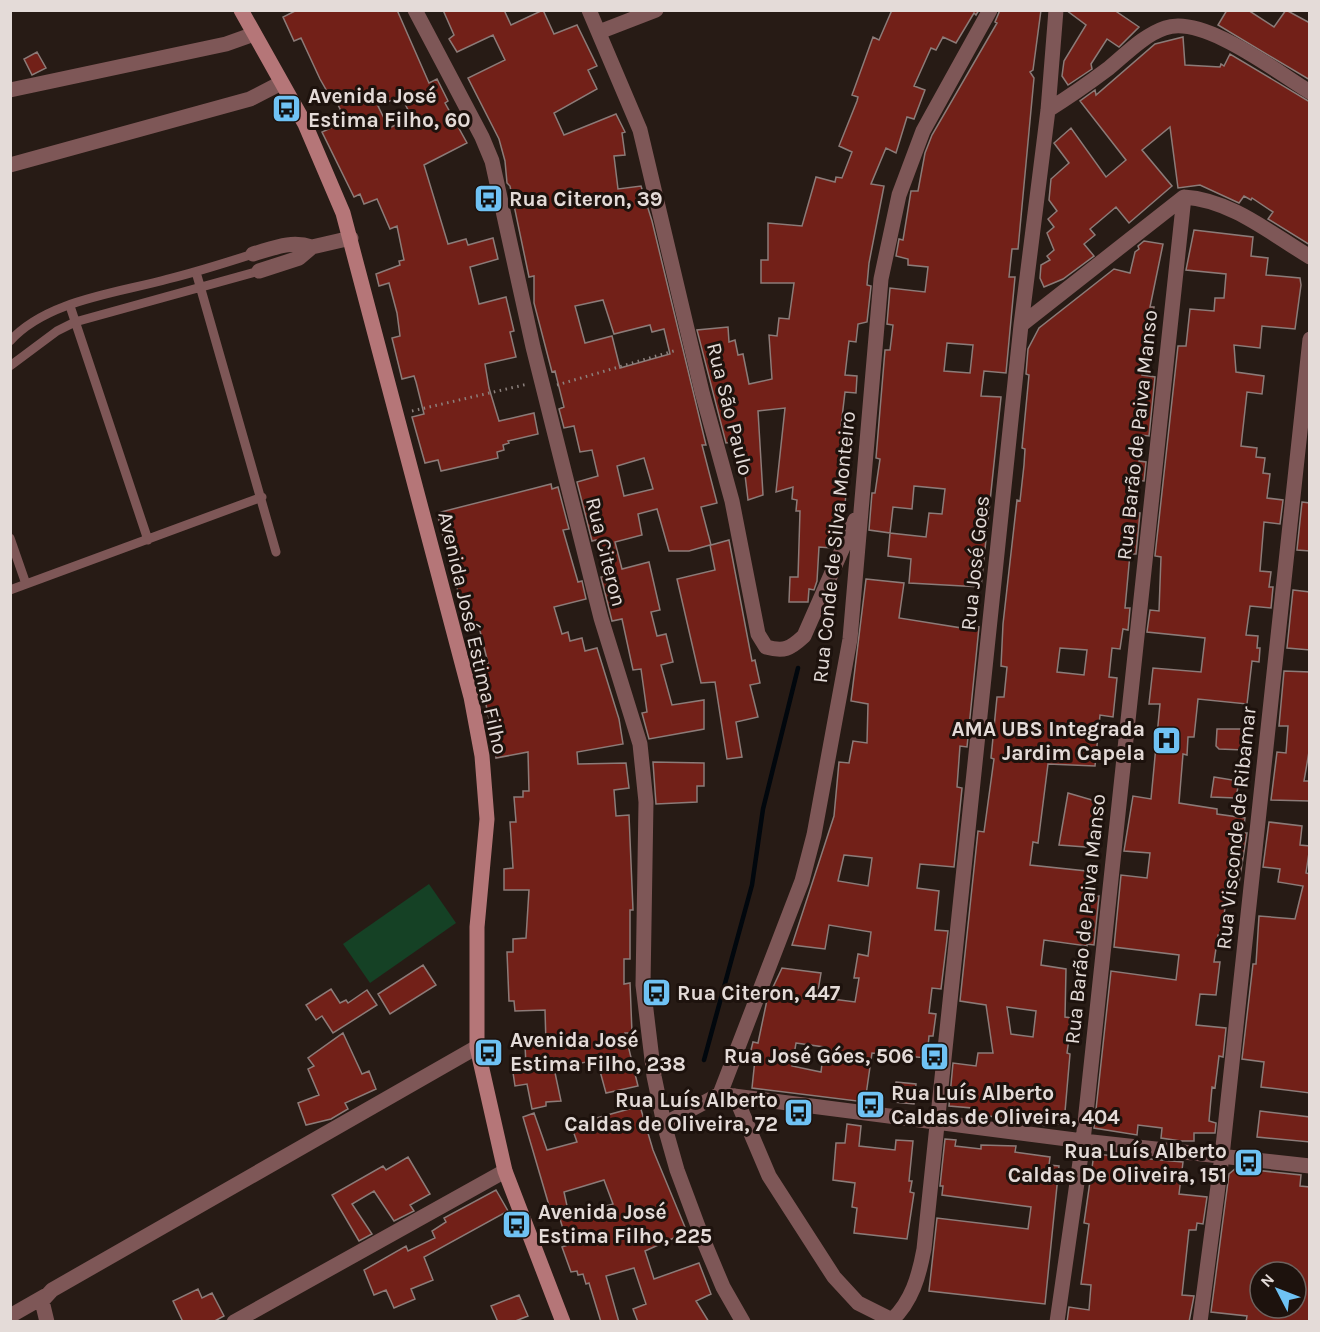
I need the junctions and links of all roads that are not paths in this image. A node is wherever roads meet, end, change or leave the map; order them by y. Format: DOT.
graph roads {
  1 [pos="241,10"];
  2 [pos="415,10"];
  3 [pos="589,10"];
  4 [pos="656,10"];
  5 [pos="990,10"];
  6 [pos="1056,10"];
  7 [pos="599,32"];
  8 [pos="254,34"];
  9 [pos="280,84"];
  10 [pos="10,90"];
  11 [pos="1310,92"];
  12 [pos="1048,110"];
  13 [pos="10,165"];
  14 [pos="1184,197"];
  15 [pos="351,238"];
  16 [pos="312,248"];
  17 [pos="253,254"];
  18 [pos="1310,257"];
  19 [pos="196,272"];
  20 [pos="259,272"];
  21 [pos="201,288"];
  22 [pos="70,306"];
  23 [pos="75,322"];
  24 [pos="1021,325"];
  25 [pos="1310,339"];
  26 [pos="10,342"];
  27 [pos="10,366"];
  28 [pos="262,497"];
  29 [pos="860,509"];
  30 [pos="10,538"];
  31 [pos="148,540"];
  32 [pos="276,552"];
  33 [pos="26,584"];
  34 [pos="10,590"];
  35 [pos="477,1047"];
  36 [pos="727,1095"];
  37 [pos="938,1121"];
  38 [pos="664,1124"];
  39 [pos="1083,1141"];
  40 [pos="1222,1156"];
  41 [pos="1310,1166"];
  42 [pos="505,1171"];
  43 [pos="45,1296"];
  44 [pos="10,1316"];
  45 [pos="892,1321"];
  46 [pos="47,1322"];
  47 [pos="234,1322"];
  48 [pos="563,1322"];
  49 [pos="743,1322"];
  50 [pos="1057,1322"];
  51 [pos="1200,1322"];
  1 -- 8 [label="street, Avenida José Estima Filho"];
  2 -- 38 [label="street, Rua Citeron"];
  3 -- 7 [label="street, Rua São Paulo"];
  4 -- 7 [label="street"];
  5 -- 29 [label="street, Rua Conde de Silva Monteiro"];
  6 -- 12 [label="street, Rua José Goes"];
  7 -- 29 [label="street, Rua São Paulo"];
  8 -- 9 [label="street, Avenida José Estima Filho"];
  8 -- 10 [label="street"];
  9 -- 13 [label="street"];
  9 -- 15 [label="street, Avenida José Estima Filho"];
  11 -- 12 [label="street"];
  12 -- 24 [label="street, Rua José Goes"];
  14 -- 18 [label="street"];
  14 -- 24 [label="street"];
  14 -- 39 [label="street, Rua Barão de Paiva Manso"];
  15 -- 16 [label="street"];
  15 -- 35 [label="street, Avenida José Estima Filho"];
  16 -- 17 [label="street"];
  16 -- 20 [label="street"];
  17 -- 19 [label="lane"];
  19 -- 21 [label="lane"];
  19 -- 22 [label="lane"];
  20 -- 21 [label="lane"];
  21 -- 23 [label="lane"];
  21 -- 28 [label="lane"];
  22 -- 23 [label="lane"];
  22 -- 26 [label="lane"];
  23 -- 27 [label="lane"];
  23 -- 31 [label="lane"];
  24 -- 37 [label="street, Rua José Goes"];
  25 -- 40 [label="street, Rua Visconde de Ribamar"];
  28 -- 31 [label="lane"];
  28 -- 32 [label="lane"];
  29 -- 36 [label="street, Rua Conde de Silva Monteiro"];
  30 -- 33 [label="lane"];
  31 -- 33 [label="lane"];
  33 -- 34 [label="lane"];
  35 -- 42 [label="street, Avenida José Estima Filho"];
  35 -- 43 [label="street"];
  36 -- 37 [label="street"];
  36 -- 38 [label="street"];
  36 -- 45 [label="street"];
  37 -- 39 [label="street"];
  37 -- 45 [label="street, Rua José Goes"];
  38 -- 49 [label="street, Rua Citeron"];
  39 -- 40 [label="street"];
  39 -- 50 [label="street, Rua Barão de Paiva Manso"];
  40 -- 41 [label="street"];
  40 -- 51 [label="street, Rua Visconde de Ribamar"];
  42 -- 47 [label="street"];
  42 -- 48 [label="street, Avenida José Estima Filho"];
  43 -- 44 [label="street"];
  43 -- 46 [label="street"];
}
